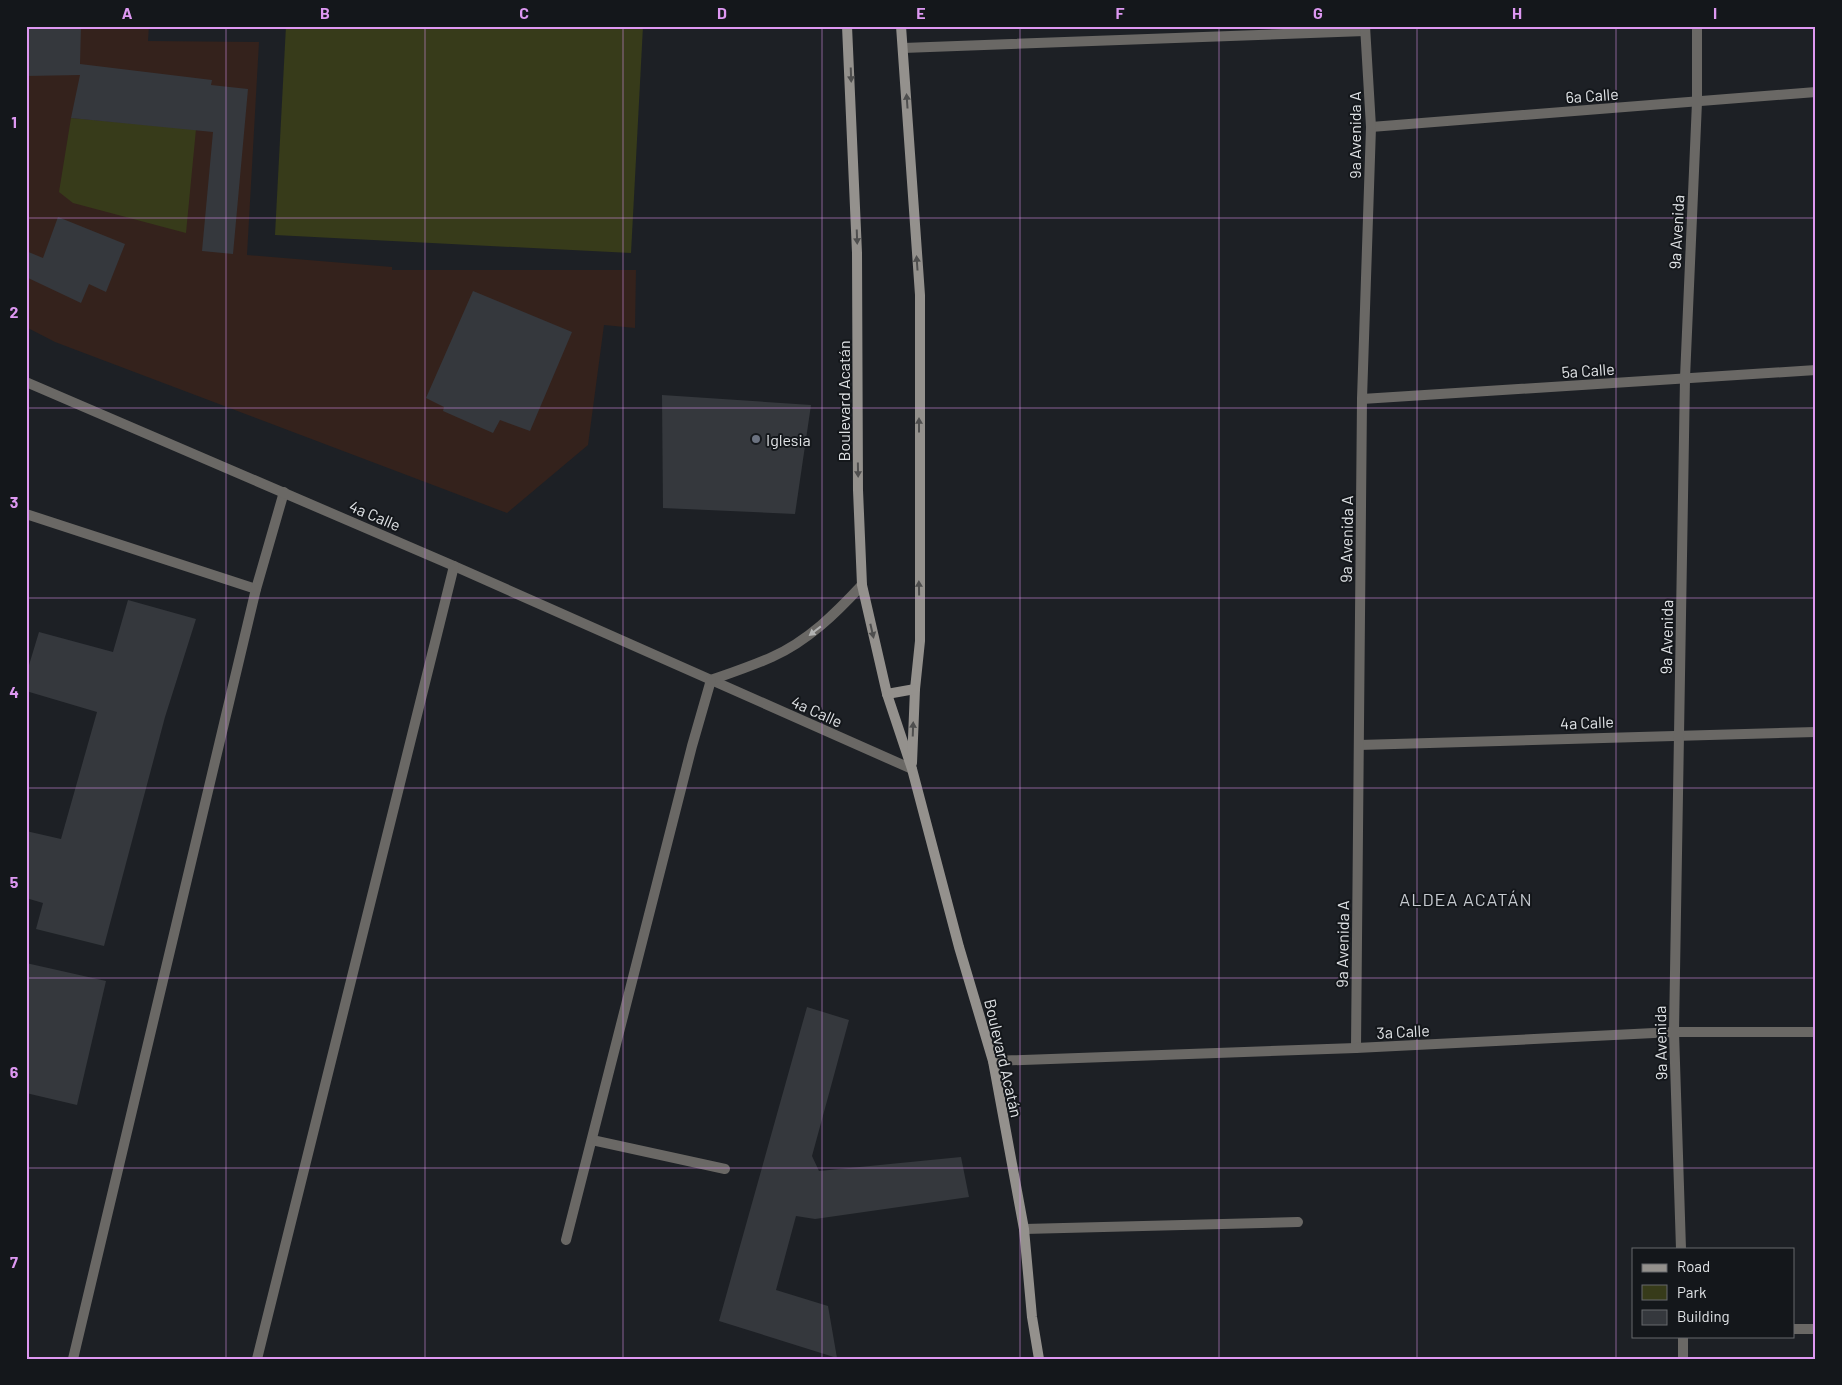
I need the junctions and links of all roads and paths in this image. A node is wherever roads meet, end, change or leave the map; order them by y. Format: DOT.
graph roads {
  1 [pos="847,26"];
  2 [pos="902,26"];
  3 [pos="1697,26"];
  4 [pos="1365,28"];
  5 [pos="903,48"];
  6 [pos="1816,92"];
  7 [pos="1697,102"];
  8 [pos="1371,127"];
  9 [pos="1816,370"];
  10 [pos="1685,378"];
  11 [pos="26,382"];
  12 [pos="1362,399"];
  13 [pos="284,492"];
  14 [pos="26,514"];
  15 [pos="454,566"];
  16 [pos="862,584"];
  17 [pos="256,589"];
  18 [pos="711,680"];
  19 [pos="915,689"];
  20 [pos="887,694"];
  21 [pos="1816,732"];
  22 [pos="1679,734"];
  23 [pos="1359,745"];
  24 [pos="912,769"];
  25 [pos="1674,1032"];
  26 [pos="1816,1032"];
  27 [pos="1356,1048"];
  28 [pos="992,1062"];
  29 [pos="592,1140"];
  30 [pos="725,1169"];
  31 [pos="1298,1222"];
  32 [pos="1024,1229"];
  33 [pos="566,1240"];
  34 [pos="1681,1248"];
  35 [pos="1794,1329"];
  36 [pos="1816,1329"];
  37 [pos="1683,1338"];
  38 [pos="73,1359"];
  39 [pos="257,1359"];
  40 [pos="1039,1359"];
  41 [pos="1683,1359"];
  1 -- 16 [label="main road, Boulevard Acatán, one-way"];
  2 -- 5 [label="main road, Boulevard Acatán"];
  3 -- 7 [label="street, 9a Avenida"];
  4 -- 5 [label="street"];
  4 -- 8 [label="street, 9a Avenida A"];
  19 -- 5 [label="main road, Boulevard Acatán, one-way"];
  6 -- 7 [label="street, 6a Calle"];
  7 -- 8 [label="street, 6a Calle"];
  7 -- 10 [label="street, 9a Avenida"];
  8 -- 12 [label="street, 9a Avenida A"];
  9 -- 10 [label="street, 5a Calle"];
  10 -- 12 [label="street, 5a Calle"];
  10 -- 22 [label="street, 9a Avenida"];
  11 -- 13 [label="street, 4a Calle"];
  12 -- 23 [label="street, 9a Avenida A"];
  13 -- 15 [label="street, 4a Calle"];
  13 -- 17 [label="street"];
  14 -- 17 [label="street"];
  15 -- 18 [label="street, 4a Calle"];
  15 -- 39 [label="street"];
  16 -- 18 [label="street, one-way"];
  16 -- 20 [label="main road, Boulevard Acatán, one-way"];
  17 -- 38 [label="street"];
  18 -- 24 [label="street, 4a Calle"];
  18 -- 29 [label="street"];
  19 -- 20 [label="main road"];
  24 -- 19 [label="main road, Boulevard Acatán, one-way"];
  20 -- 24 [label="main road, Boulevard Acatán"];
  21 -- 22 [label="street, 4a Calle"];
  22 -- 23 [label="street, 4a Calle"];
  22 -- 25 [label="street, 9a Avenida"];
  23 -- 27 [label="street, 9a Avenida A"];
  24 -- 28 [label="main road, Boulevard Acatán"];
  25 -- 26 [label="street, 3a Calle"];
  25 -- 27 [label="street, 3a Calle"];
  25 -- 34 [label="street, 9a Avenida"];
  27 -- 28 [label="street, 3a Calle"];
  28 -- 32 [label="main road, Boulevard Acatán"];
  29 -- 30 [label="street"];
  29 -- 33 [label="street"];
  31 -- 32 [label="street"];
  32 -- 40 [label="main road, Boulevard Acatán"];
  35 -- 36 [label="street"];
  37 -- 41 [label="street"];
}
